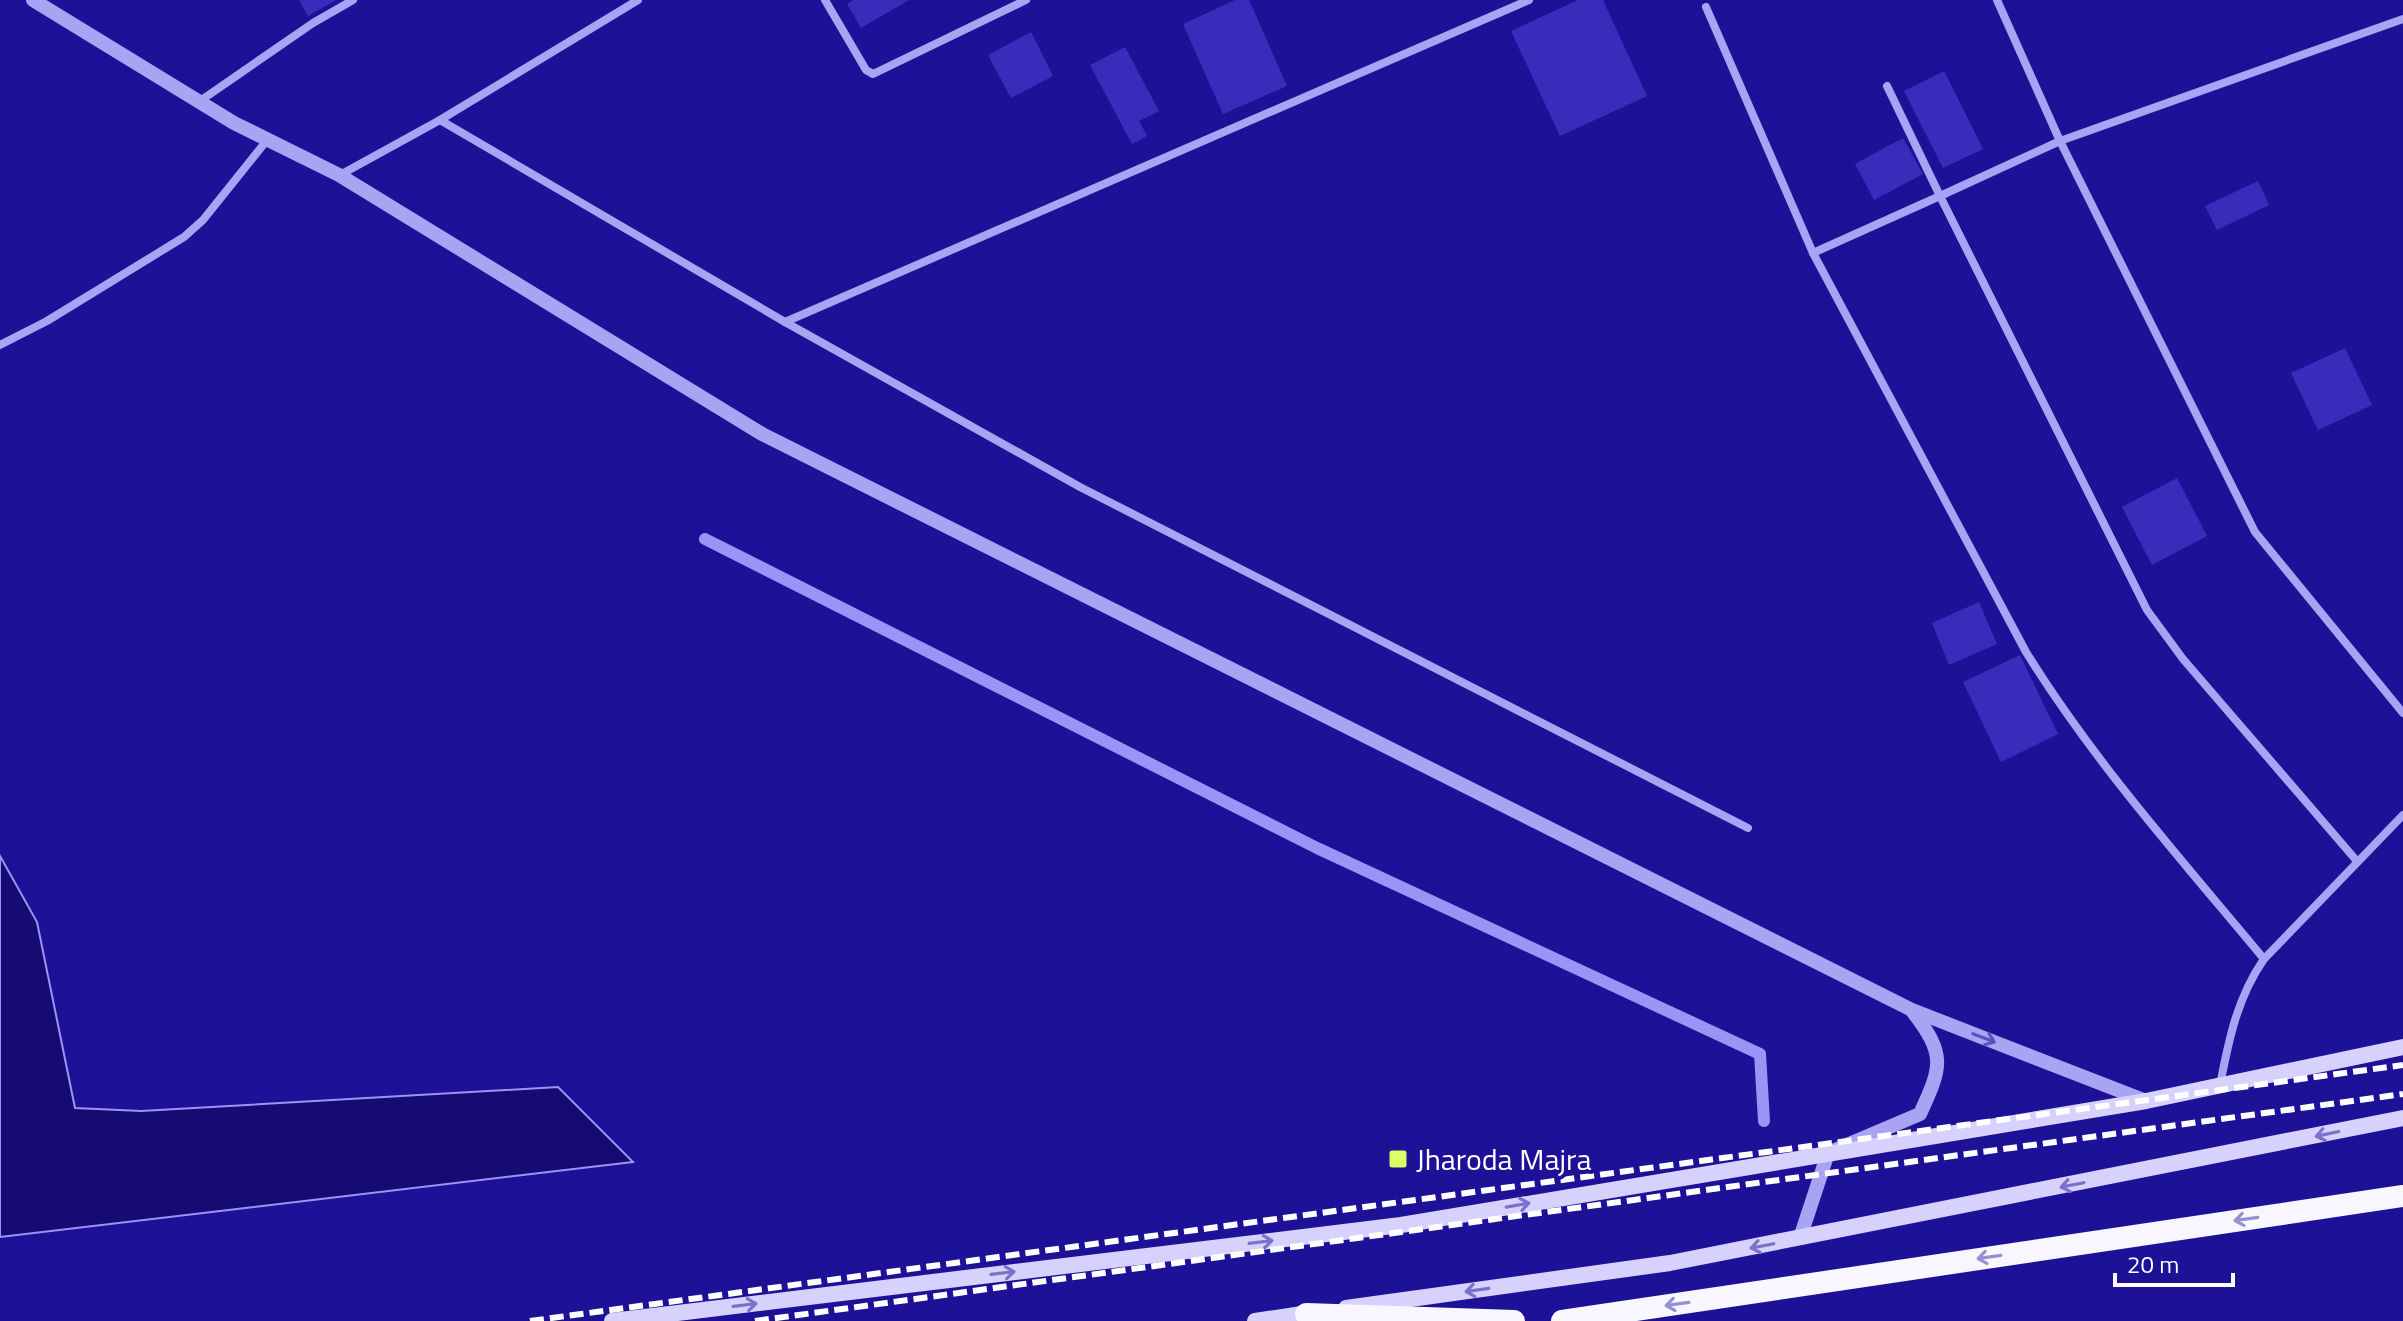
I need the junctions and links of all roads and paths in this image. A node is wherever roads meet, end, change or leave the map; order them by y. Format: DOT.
graph roads {
  1 [pos="33,0"];
  2 [pos="353,0"];
  3 [pos="638,0"];
  4 [pos="825,0"];
  5 [pos="1026,0"];
  6 [pos="1529,0"];
  7 [pos="1997,0"];
  8 [pos="1706,7"];
  9 [pos="2403,19"];
  10 [pos="1887,86"];
  11 [pos="200,101"];
  12 [pos="440,120"];
  13 [pos="268,139"];
  14 [pos="2060,141"];
  15 [pos="339,175"];
  16 [pos="1940,196"];
  17 [pos="1813,253"];
  18 [pos="785,322"];
  19 [pos="0,345"];
  20 [pos="2403,713"];
  21 [pos="2403,815"];
  22 [pos="1748,828"];
  23 [pos="2356,860"];
  24 [pos="2264,959"];
  25 [pos="1912,1010"];
  26 [pos="2403,1047"];
  27 [pos="2219,1086"];
  28 [pos="2146,1101"];
  29 [pos="2403,1118"];
  30 [pos="1828,1153"];
  31 [pos="2403,1196"];
  32 [pos="1800,1238"];
  33 [pos="1306,1314"];
  34 [pos="612,1321"];
  35 [pos="1255,1321"];
  36 [pos="1514,1321"];
  37 [pos="1562,1321"];
  1 -- 11 [label="street"];
  2 -- 11 [label="street"];
  3 -- 12 [label="street"];
  4 -- 5 [label="street"];
  6 -- 18 [label="street"];
  7 -- 14 [label="street"];
  8 -- 17 [label="street"];
  9 -- 14 [label="street"];
  10 -- 16 [label="street"];
  11 -- 13 [label="street"];
  12 -- 15 [label="street"];
  12 -- 18 [label="street"];
  13 -- 15 [label="street"];
  13 -- 19 [label="street"];
  14 -- 16 [label="street"];
  14 -- 20 [label="street"];
  15 -- 25 [label="street"];
  16 -- 17 [label="street"];
  16 -- 23 [label="street"];
  17 -- 24 [label="street"];
  18 -- 22 [label="street"];
  21 -- 23 [label="street"];
  23 -- 24 [label="street"];
  24 -- 27 [label="street"];
  25 -- 28 [label="street, one-way"];
  25 -- 30 [label="street"];
  26 -- 27 [label="main road"];
  27 -- 28 [label="main road"];
  28 -- 30 [label="main road"];
  29 -- 32 [label="main road, one-way"];
  30 -- 32 [label="street"];
  34 -- 30 [label="main road, one-way"];
  31 -- 37 [label="highway, one-way"];
  32 -- 33 [label="main road, one-way"];
  33 -- 35 [label="main road"];
  33 -- 36 [label="highway"];
}
